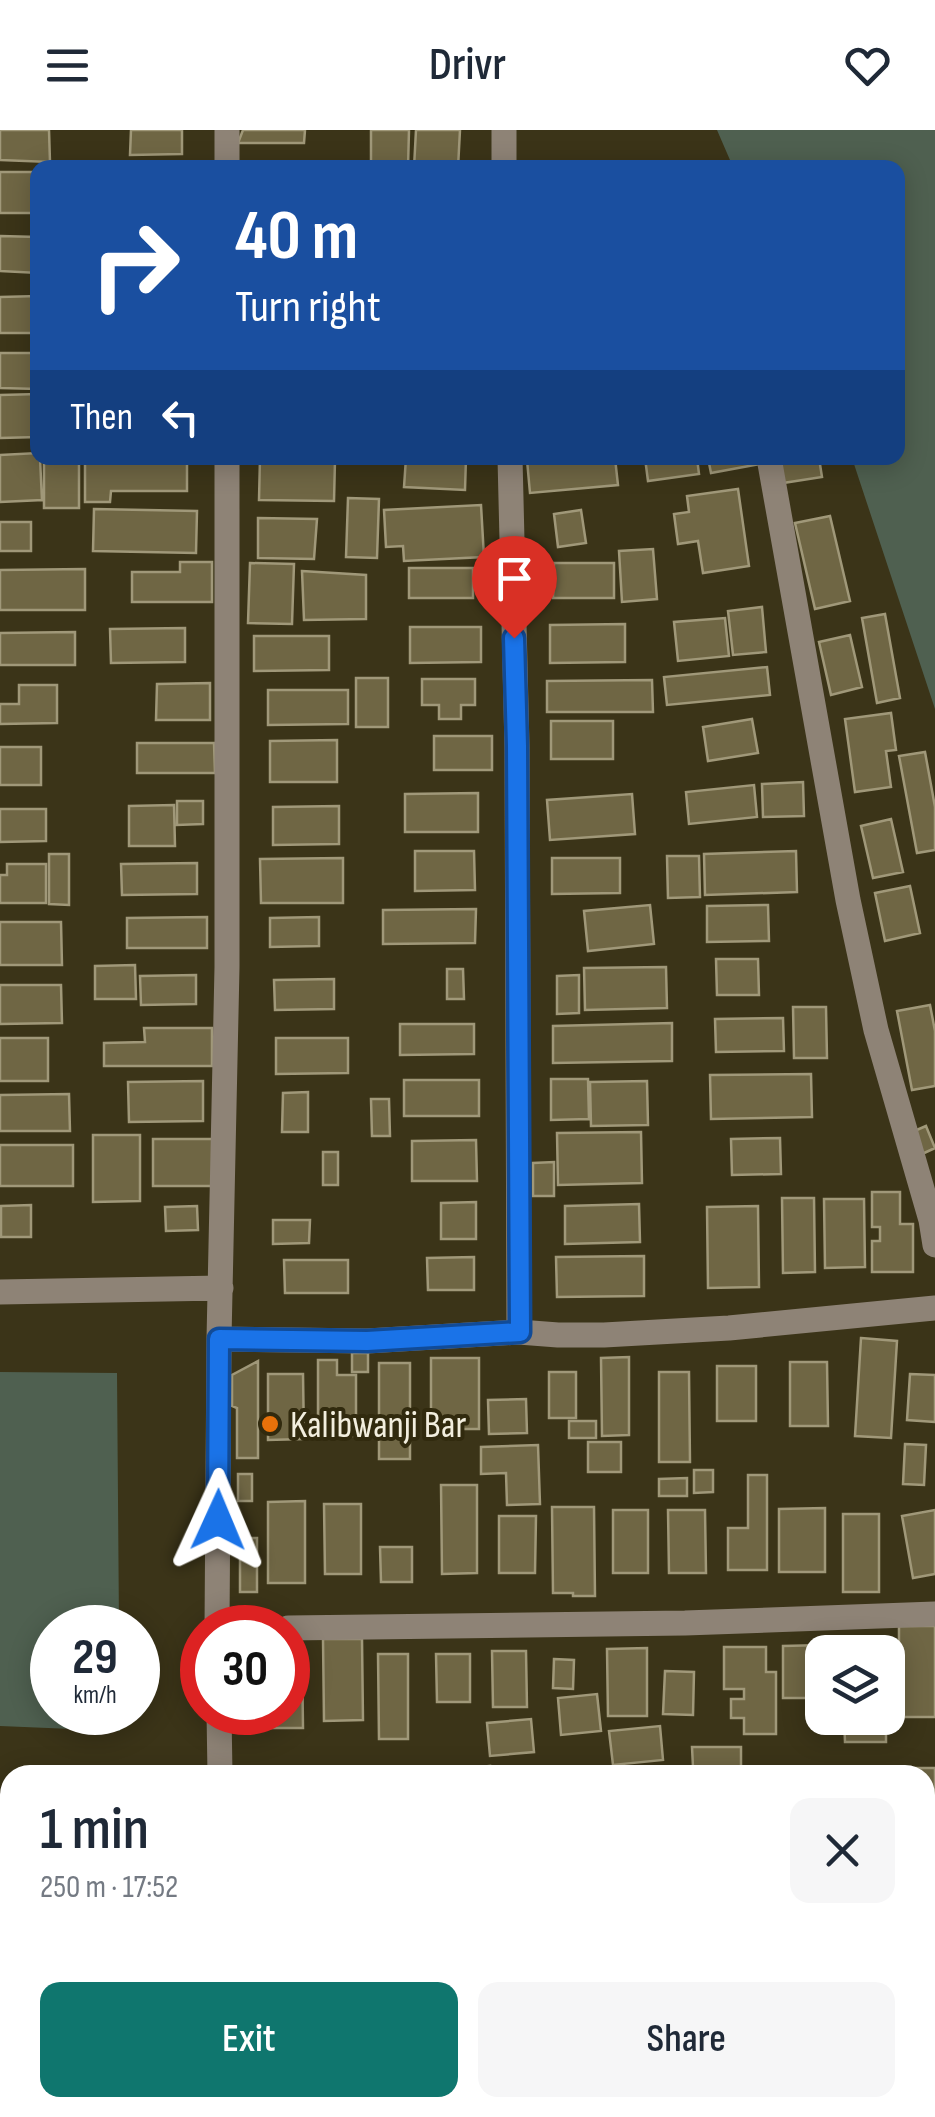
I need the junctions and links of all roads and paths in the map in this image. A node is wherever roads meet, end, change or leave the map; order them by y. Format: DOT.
graph roads {
  1 [pos="227,130"];
  2 [pos="504,130"];
  3 [pos="227,160"];
  4 [pos="504,160"];
  5 [pos="227,465"];
  6 [pos="510,465"];
  7 [pos="771,465"];
  8 [pos="935,1244"];
  9 [pos="221,1288"];
  10 [pos="0,1292"];
  11 [pos="935,1308"];
  12 [pos="520,1332"];
  13 [pos="219,1339"];
  14 [pos="217,1605"];
  15 [pos="935,1614"];
  16 [pos="310,1628"];
  17 [pos="219,1735"];
  18 [pos="220,1765"];
  1 -- 3 [label="street"];
  2 -- 4 [label="street"];
  5 -- 9 [label="street"];
  6 -- 12 [label="street"];
  7 -- 8 [label="street"];
  9 -- 10 [label="street"];
  9 -- 13 [label="street"];
  11 -- 12 [label="street"];
  12 -- 13 [label="street"];
  13 -- 14 [label="street"];
  15 -- 16 [label="street"];
  17 -- 18 [label="street"];
}
